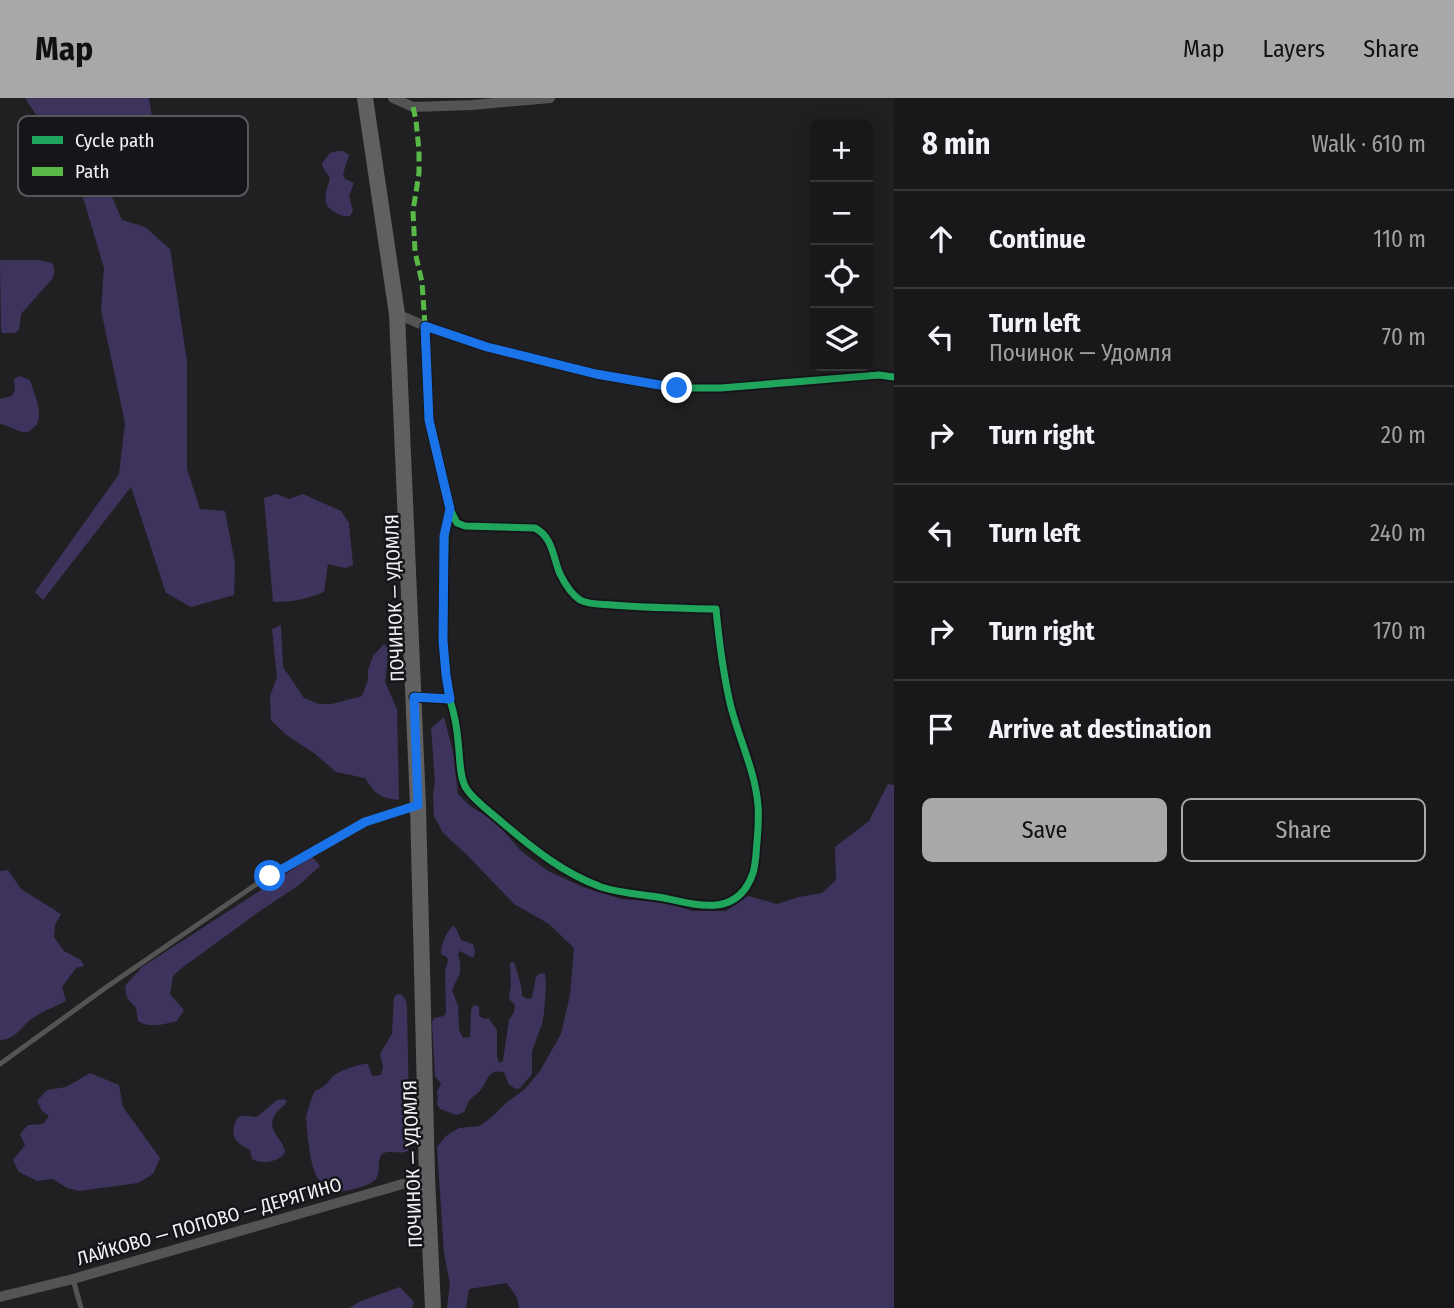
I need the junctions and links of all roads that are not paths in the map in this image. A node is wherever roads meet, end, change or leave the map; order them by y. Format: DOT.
graph roads {
  1 [pos="393,98"];
  2 [pos="550,98"];
  3 [pos="369,99"];
  4 [pos="397,314"];
  5 [pos="425,326"];
  6 [pos="894,377"];
  7 [pos="450,509"];
  8 [pos="414,697"];
  9 [pos="450,699"];
  10 [pos="418,805"];
  11 [pos="0,1064"];
  12 [pos="427,1177"];
  13 [pos="73,1279"];
  14 [pos="0,1297"];
  15 [pos="80,1308"];
  16 [pos="433,1308"];
  1 -- 2 [label="street"];
  3 -- 4 [label="main road, ПОЧИНОК — УДОМЛЯ"];
  4 -- 5 [label="street"];
  4 -- 8 [label="main road, ПОЧИНОК — УДОМЛЯ"];
  5 -- 6 [label="street"];
  5 -- 7 [label="street"];
  7 -- 9 [label="street"];
  7 -- 9 [label="street"];
  8 -- 9 [label="street"];
  8 -- 10 [label="main road, ПОЧИНОК — УДОМЛЯ"];
  10 -- 11 [label="lane"];
  10 -- 12 [label="main road, ПОЧИНОК — УДОМЛЯ"];
  12 -- 13 [label="street, ЛАЙКОВО — ПОПОВО — ДЕРЯГИНО"];
  12 -- 16 [label="main road, ПОЧИНОК — УДОМЛЯ"];
  13 -- 14 [label="street, ЛАЙКОВО — ПОПОВО — ДЕРЯГИНО"];
  13 -- 15 [label="lane"];
}
